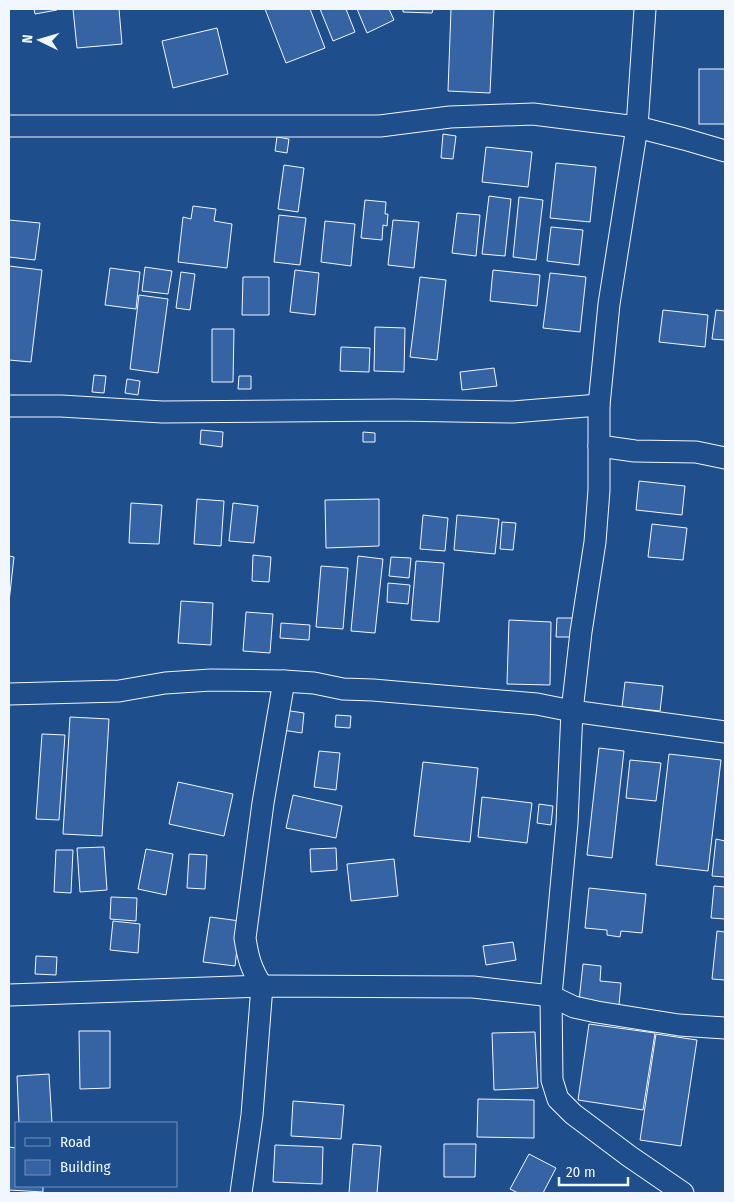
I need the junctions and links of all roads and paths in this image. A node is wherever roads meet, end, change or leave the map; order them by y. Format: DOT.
graph roads {
  1 [pos="645,9"];
  2 [pos="9,126"];
  3 [pos="637,128"];
  4 [pos="725,151"];
  5 [pos="599,405"];
  6 [pos="9,406"];
  7 [pos="599,446"];
  8 [pos="725,458"];
  9 [pos="284,681"];
  10 [pos="9,694"];
  11 [pos="572,711"];
  12 [pos="725,732"];
  13 [pos="262,986"];
  14 [pos="9,994"];
  15 [pos="551,996"];
  16 [pos="725,1028"];
  17 [pos="241,1193"];
  18 [pos="683,1193"];
  1 -- 3 [label="street"];
  2 -- 3 [label="street"];
  3 -- 4 [label="street"];
  3 -- 5 [label="street"];
  5 -- 6 [label="street"];
  5 -- 7 [label="street"];
  7 -- 8 [label="street"];
  7 -- 11 [label="street"];
  9 -- 10 [label="street"];
  9 -- 11 [label="street"];
  9 -- 13 [label="street"];
  11 -- 12 [label="street"];
  11 -- 15 [label="street"];
  13 -- 14 [label="street"];
  13 -- 15 [label="street"];
  13 -- 17 [label="street"];
  15 -- 16 [label="street"];
  15 -- 18 [label="street"];
}
